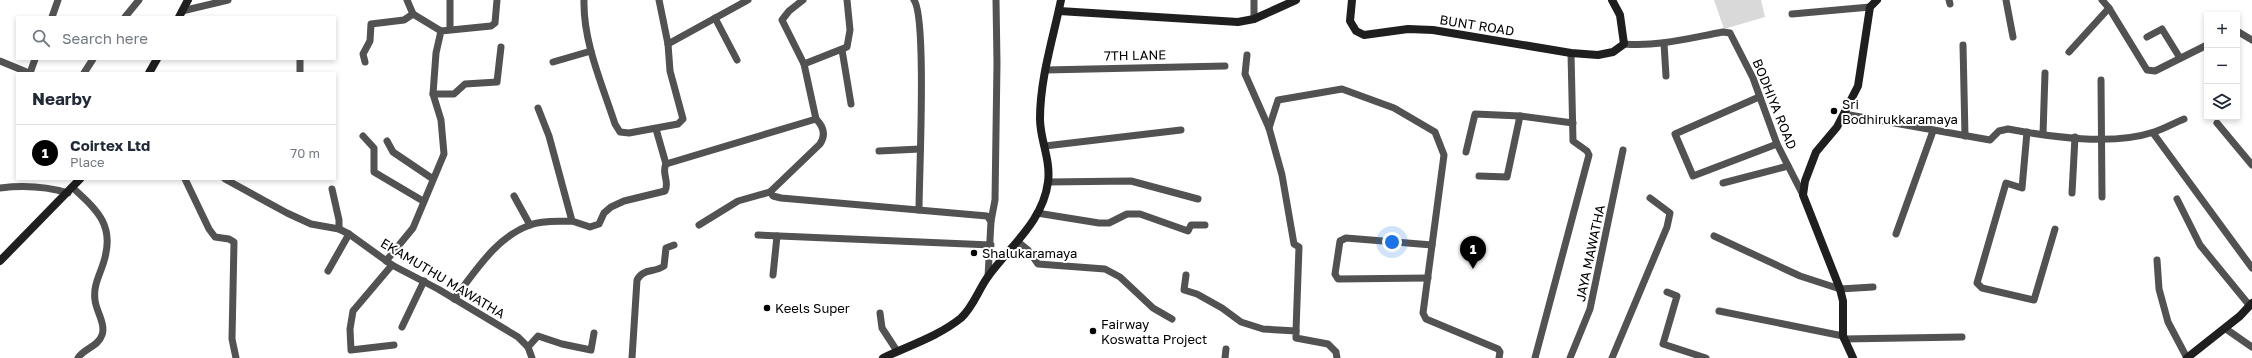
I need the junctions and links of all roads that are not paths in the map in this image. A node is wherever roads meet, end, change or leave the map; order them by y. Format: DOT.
graph roads {
  1 [pos="58,0"];
  2 [pos="139,0"];
  3 [pos="188,0"];
  4 [pos="228,0"];
  5 [pos="406,0"];
  6 [pos="450,0"];
  7 [pos="497,0"];
  8 [pos="584,0"];
  9 [pos="659,0"];
  10 [pos="748,0"];
  11 [pos="803,0"];
  12 [pos="847,0"];
  13 [pos="914,0"];
  14 [pos="996,0"];
  15 [pos="1061,0"];
  16 [pos="1254,0"];
  17 [pos="1296,0"];
  18 [pos="1352,0"];
  19 [pos="1612,0"];
  20 [pos="1877,0"];
  21 [pos="2006,0"];
  22 [pos="2102,0"];
  23 [pos="1870,7"];
  24 [pos="2109,8"];
  25 [pos="1059,12"];
  26 [pos="181,14"];
  27 [pos="413,14"];
  28 [pos="1792,14"];
  29 [pos="52,16"];
  30 [pos="126,16"];
  31 [pos="715,18"];
  32 [pos="1254,18"];
  33 [pos="450,29"];
  34 [pos="442,31"];
  35 [pos="2240,33"];
  36 [pos="2013,37"];
  37 [pos="2147,37"];
  38 [pos="2252,40"];
  39 [pos="1664,43"];
  40 [pos="668,44"];
  41 [pos="1624,44"];
  42 [pos="1963,45"];
  43 [pos="2204,46"];
  44 [pos="501,47"];
  45 [pos="842,50"];
  46 [pos="591,51"];
  47 [pos="2069,52"];
  48 [pos="1571,53"];
  49 [pos="1247,55"];
  50 [pos="2180,58"];
  51 [pos="35,60"];
  52 [pos="92,60"];
  53 [pos="156,60"];
  54 [pos="300,60"];
  55 [pos="737,60"];
  56 [pos="0,61"];
  57 [pos="365,62"];
  58 [pos="554,62"];
  59 [pos="804,64"];
  60 [pos="1224,66"];
  61 [pos="1046,70"];
  62 [pos="27,72"];
  63 [pos="29,72"];
  64 [pos="85,72"];
  65 [pos="150,72"];
  66 [pos="300,72"];
  67 [pos="2045,73"];
  68 [pos="1666,76"];
  69 [pos="2101,80"];
  70 [pos="433,94"];
  71 [pos="1759,97"];
  72 [pos="851,104"];
  73 [pos="538,108"];
  74 [pos="1844,114"];
  75 [pos="1520,116"];
  76 [pos="816,119"];
  77 [pos="2184,119"];
  78 [pos="1573,123"];
  79 [pos="2217,123"];
  80 [pos="1269,128"];
  81 [pos="656,129"];
  82 [pos="1181,130"];
  83 [pos="1933,131"];
  84 [pos="2027,132"];
  85 [pos="2153,133"];
  86 [pos="2043,134"];
  87 [pos="363,136"];
  88 [pos="1964,136"];
  89 [pos="2075,137"];
  90 [pos="2102,139"];
  91 [pos="387,141"];
  92 [pos="1777,144"];
  93 [pos="1045,146"];
  94 [pos="920,149"];
  95 [pos="1623,150"];
  96 [pos="879,151"];
  97 [pos="1466,152"];
  98 [pos="666,164"];
  99 [pos="2252,165"];
  100 [pos="1788,166"];
  101 [pos="1479,176"];
  102 [pos="433,179"];
  103 [pos="79,180"];
  104 [pos="185,180"];
  105 [pos="226,180"];
  106 [pos="1048,182"];
  107 [pos="1723,183"];
  108 [pos="0,188"];
  109 [pos="332,189"];
  110 [pos="71,190"];
  111 [pos="770,192"];
  112 [pos="2072,193"];
  113 [pos="1803,195"];
  114 [pos="514,196"];
  115 [pos="2102,197"];
  116 [pos="1650,198"];
  117 [pos="1198,199"];
  118 [pos="2177,199"];
  119 [pos="423,201"];
  120 [pos="919,210"];
  121 [pos="1037,213"];
  122 [pos="572,221"];
  123 [pos="991,221"];
  124 [pos="530,225"];
  125 [pos="700,225"];
  126 [pos="1205,225"];
  127 [pos="339,229"];
  128 [pos="2055,229"];
  129 [pos="350,234"];
  130 [pos="1896,234"];
  131 [pos="758,235"];
  132 [pos="777,236"];
  133 [pos="1714,236"];
  134 [pos="1018,242"];
  135 [pos="674,244"];
  136 [pos="991,244"];
  137 [pos="1432,245"];
  138 [pos="2158,260"];
  139 [pos="0,261"];
  140 [pos="389,263"];
  141 [pos="2252,268"];
  142 [pos="328,270"];
  143 [pos="773,275"];
  144 [pos="1186,275"];
  145 [pos="988,277"];
  146 [pos="1428,278"];
  147 [pos="424,281"];
  148 [pos="1873,287"];
  149 [pos="1840,289"];
  150 [pos="1667,292"];
  151 [pos="454,299"];
  152 [pos="2251,305"];
  153 [pos="1719,311"];
  154 [pos="880,313"];
  155 [pos="1172,319"];
  156 [pos="402,326"];
  157 [pos="2226,328"];
  158 [pos="1296,331"];
  159 [pos="594,333"];
  160 [pos="1962,337"];
  161 [pos="1844,338"];
  162 [pos="394,345"];
  163 [pos="528,347"];
  164 [pos="2252,347"];
  165 [pos="1226,349"];
  166 [pos="897,351"];
  167 [pos="78,358"];
  168 [pos="236,358"];
  169 [pos="532,358"];
  170 [pos="632,358"];
  171 [pos="883,358"];
  172 [pos="1225,358"];
  173 [pos="1337,358"];
  174 [pos="1499,358"];
  175 [pos="1536,358"];
  176 [pos="1570,358"];
  177 [pos="1612,358"];
  178 [pos="1706,358"];
  179 [pos="1853,358"];
  180 [pos="2187,358"];
  1 -- 29 [label="street"];
  2 -- 30 [label="street"];
  3 -- 26 [label="street"];
  4 -- 26 [label="street"];
  5 -- 27 [label="street"];
  6 -- 33 [label="street"];
  7 -- 33 [label="street"];
  8 -- 46 [label="street"];
  9 -- 40 [label="street"];
  10 -- 31 [label="street"];
  11 -- 59 [label="street"];
  12 -- 45 [label="street"];
  13 -- 94 [label="street"];
  14 -- 123 [label="street"];
  15 -- 25 [label="street"];
  16 -- 32 [label="street"];
  17 -- 32 [label="street"];
  18 -- 48 [label="street, BUNT ROAD"];
  19 -- 41 [label="street"];
  20 -- 23 [label="street"];
  21 -- 36 [label="street"];
  22 -- 24 [label="street"];
  23 -- 28 [label="street"];
  23 -- 74 [label="street"];
  24 -- 47 [label="street"];
  24 -- 50 [label="street"];
  25 -- 32 [label="street"];
  25 -- 61 [label="street"];
  27 -- 34 [label="street"];
  27 -- 57 [label="street"];
  31 -- 40 [label="street"];
  31 -- 55 [label="street"];
  33 -- 34 [label="street"];
  34 -- 70 [label="street"];
  35 -- 38 [label="street"];
  37 -- 50 [label="street"];
  39 -- 41 [label="street, BODHIYA ROAD"];
  39 -- 68 [label="street"];
  39 -- 71 [label="street, BODHIYA ROAD"];
  40 -- 81 [label="street"];
  41 -- 48 [label="street, BUNT ROAD"];
  42 -- 88 [label="street"];
  43 -- 50 [label="street"];
  44 -- 70 [label="street"];
  45 -- 59 [label="street"];
  45 -- 72 [label="street"];
  46 -- 58 [label="street"];
  46 -- 81 [label="street"];
  48 -- 78 [label="street"];
  49 -- 80 [label="street"];
  51 -- 63 [label="street"];
  52 -- 64 [label="street"];
  53 -- 65 [label="street"];
  54 -- 66 [label="street"];
  56 -- 62 [label="street"];
  59 -- 76 [label="street"];
  60 -- 61 [label="street, 7TH LANE"];
  61 -- 93 [label="street"];
  67 -- 86 [label="street"];
  69 -- 90 [label="street"];
  70 -- 102 [label="street"];
  71 -- 92 [label="street, BODHIYA ROAD"];
  71 -- 92 [label="street"];
  73 -- 122 [label="street"];
  74 -- 83 [label="street"];
  74 -- 113 [label="street"];
  75 -- 78 [label="street"];
  75 -- 97 [label="street"];
  75 -- 101 [label="street"];
  76 -- 98 [label="street"];
  76 -- 111 [label="street"];
  77 -- 85 [label="street"];
  78 -- 175 [label="street"];
  79 -- 99 [label="street"];
  80 -- 137 [label="street"];
  80 -- 158 [label="street"];
  81 -- 98 [label="street"];
  82 -- 93 [label="street"];
  83 -- 88 [label="street"];
  83 -- 130 [label="street"];
  84 -- 86 [label="street"];
  84 -- 88 [label="street"];
  84 -- 128 [label="street"];
  85 -- 90 [label="street"];
  85 -- 141 [label="street"];
  86 -- 89 [label="street"];
  87 -- 119 [label="street"];
  89 -- 90 [label="street"];
  89 -- 112 [label="street"];
  90 -- 115 [label="street"];
  91 -- 102 [label="street"];
  92 -- 100 [label="street, BODHIYA ROAD"];
  93 -- 106 [label="street"];
  94 -- 96 [label="street"];
  94 -- 120 [label="street"];
  95 -- 176 [label="street, JAYA MAWATHA"];
  98 -- 122 [label="street"];
  100 -- 107 [label="street"];
  100 -- 113 [label="street, BODHIYA ROAD"];
  102 -- 119 [label="street"];
  103 -- 110 [label="street"];
  104 -- 168 [label="street"];
  105 -- 127 [label="street, EKAMUTHU MAWATHA"];
  106 -- 117 [label="street"];
  106 -- 121 [label="street"];
  108 -- 110 [label="street"];
  109 -- 127 [label="street"];
  110 -- 139 [label="street"];
  110 -- 167 [label="street"];
  111 -- 120 [label="street"];
  111 -- 125 [label="street"];
  113 -- 149 [label="street"];
  114 -- 124 [label="street"];
  116 -- 177 [label="street"];
  118 -- 152 [label="street"];
  119 -- 140 [label="street"];
  120 -- 123 [label="street"];
  121 -- 126 [label="street"];
  121 -- 134 [label="street"];
  122 -- 124 [label="street"];
  123 -- 136 [label="street"];
  124 -- 151 [label="street"];
  127 -- 129 [label="street, EKAMUTHU MAWATHA"];
  129 -- 140 [label="street, EKAMUTHU MAWATHA"];
  129 -- 142 [label="street"];
  131 -- 132 [label="street"];
  132 -- 136 [label="street"];
  132 -- 143 [label="street"];
  133 -- 149 [label="street"];
  134 -- 145 [label="street"];
  134 -- 155 [label="street"];
  135 -- 170 [label="street"];
  136 -- 145 [label="street"];
  137 -- 146 [label="street"];
  137 -- 146 [label="street"];
  138 -- 180 [label="street"];
  140 -- 147 [label="street, EKAMUTHU MAWATHA"];
  140 -- 162 [label="street"];
  144 -- 158 [label="street"];
  145 -- 166 [label="street"];
  146 -- 174 [label="street"];
  147 -- 151 [label="street, EKAMUTHU MAWATHA"];
  147 -- 156 [label="street"];
  148 -- 149 [label="street"];
  149 -- 161 [label="street"];
  150 -- 178 [label="street"];
  151 -- 163 [label="street, EKAMUTHU MAWATHA"];
  152 -- 157 [label="street"];
  153 -- 161 [label="street"];
  154 -- 166 [label="street"];
  157 -- 164 [label="street"];
  157 -- 180 [label="street"];
  158 -- 173 [label="street"];
  159 -- 163 [label="street"];
  160 -- 161 [label="street"];
  161 -- 179 [label="street"];
  163 -- 169 [label="street, EKAMUTHU MAWATHA"];
  165 -- 172 [label="street"];
  166 -- 171 [label="street"];
}
